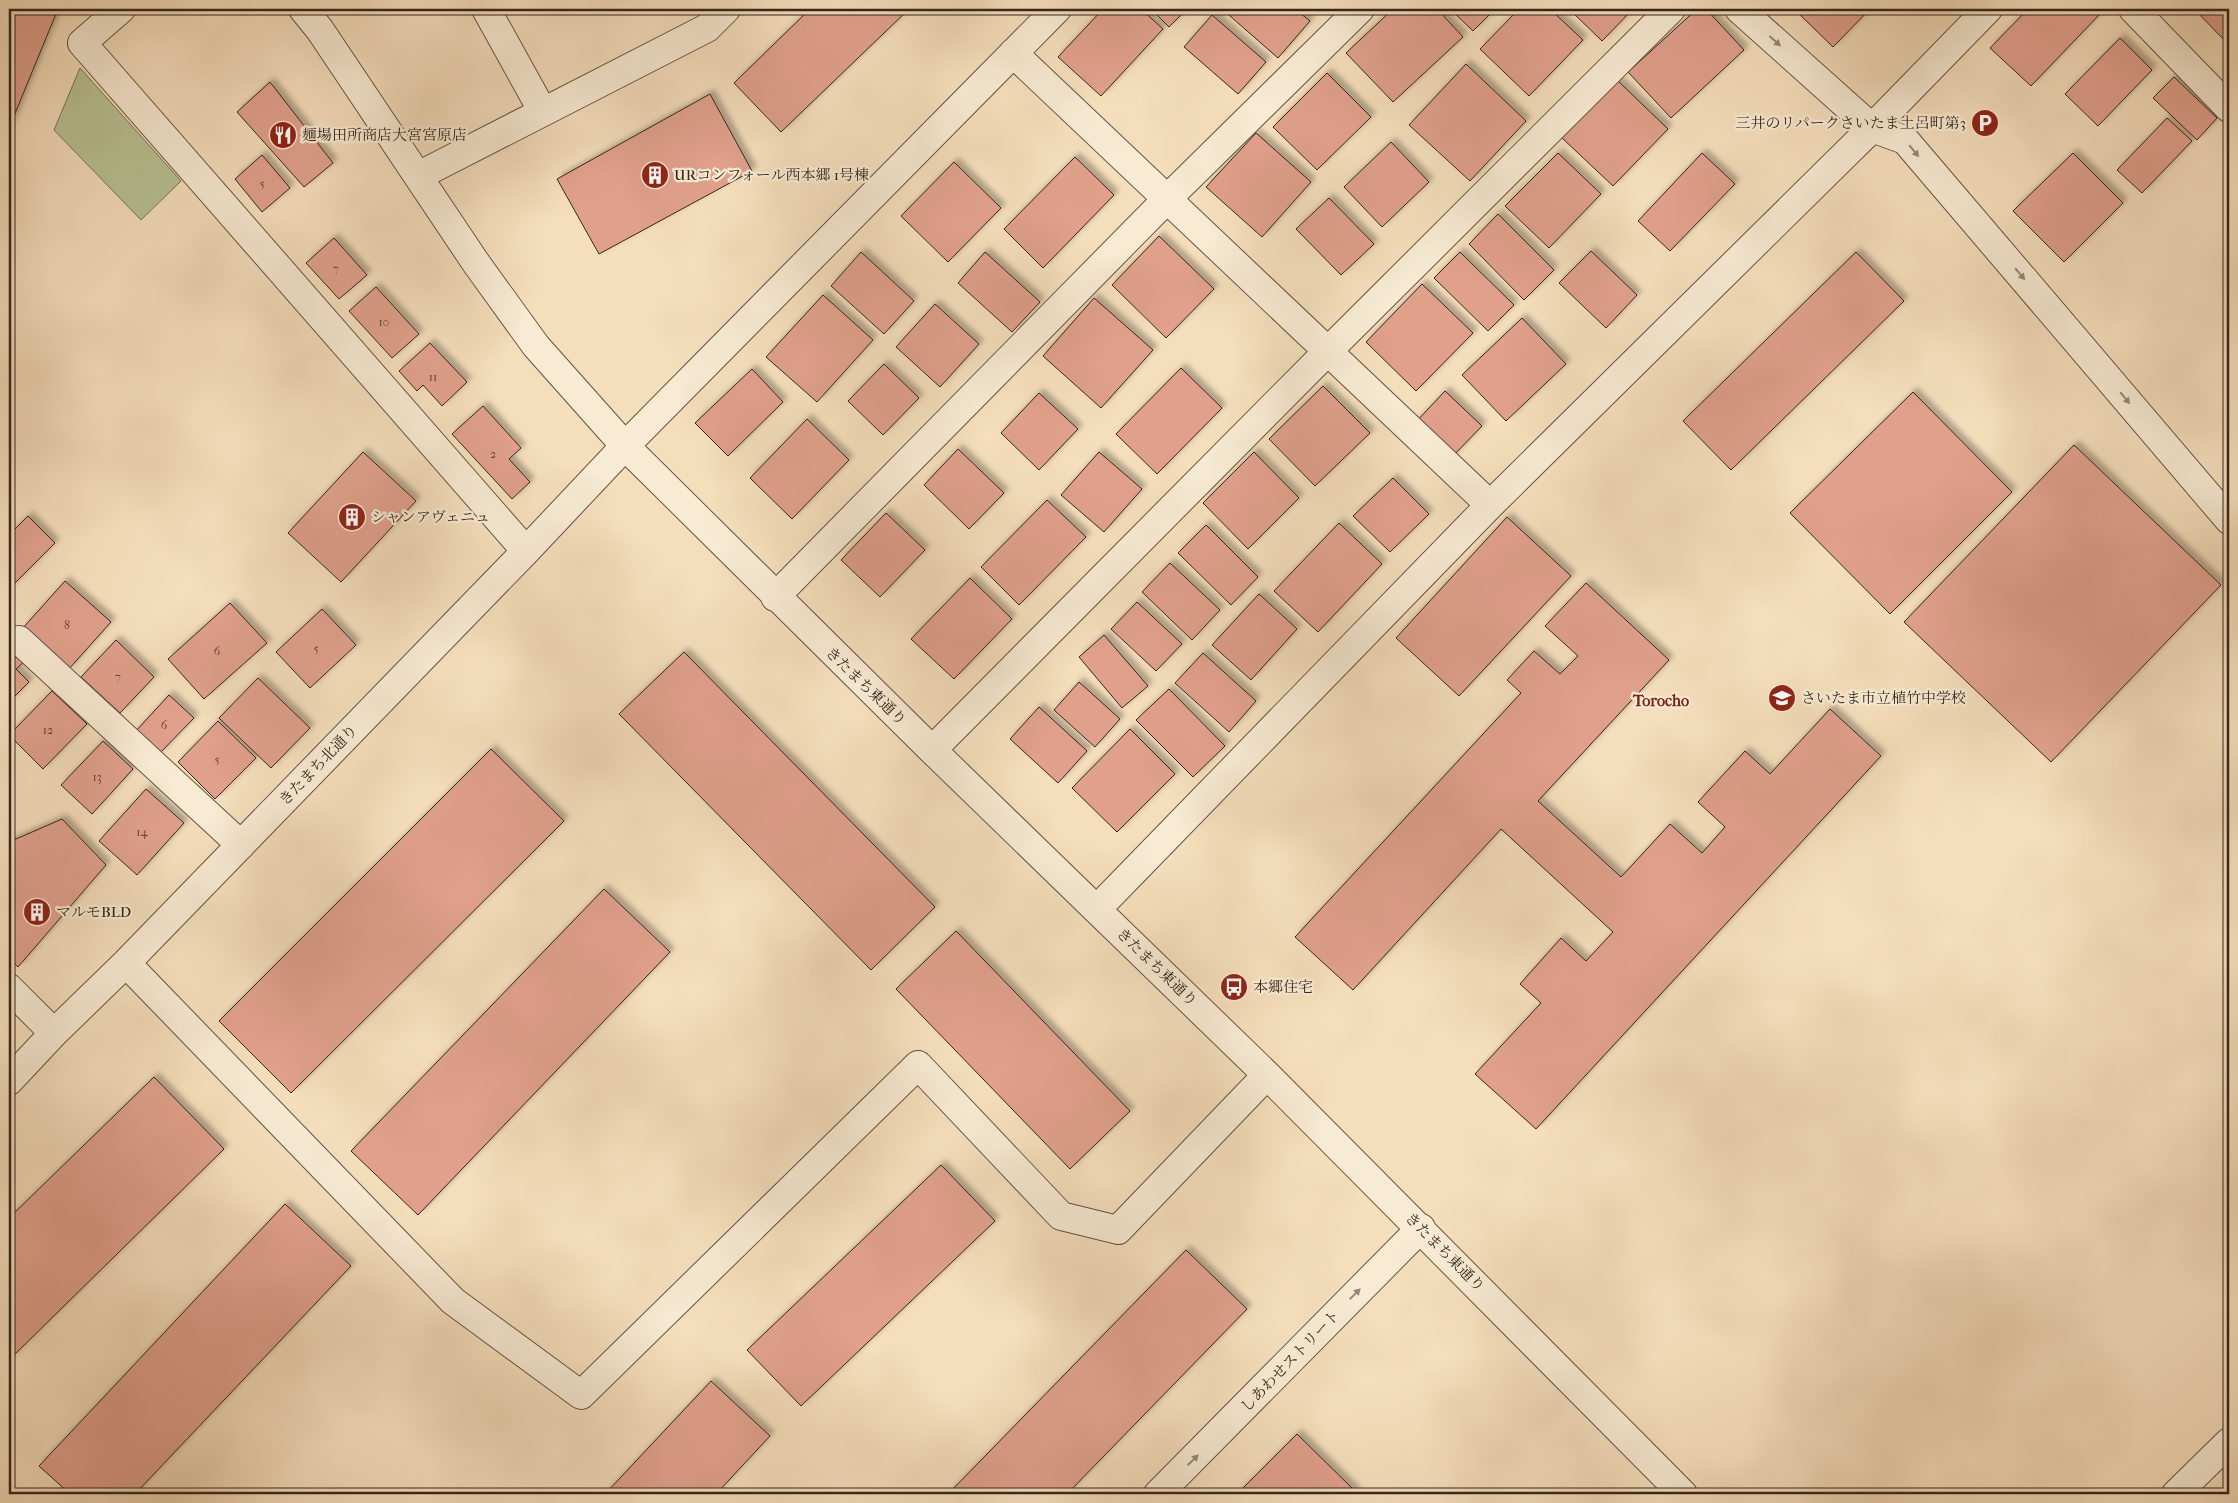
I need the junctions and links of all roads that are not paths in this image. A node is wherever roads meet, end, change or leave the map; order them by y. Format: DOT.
graph roads {
  1 [pos="121,9"];
  2 [pos="303,9"];
  3 [pos="486,9"];
  4 [pos="726,9"];
  5 [pos="1057,9"];
  6 [pos="1360,9"];
  7 [pos="1671,9"];
  8 [pos="1739,9"];
  9 [pos="1988,9"];
  10 [pos="2132,9"];
  11 [pos="1013,53"];
  12 [pos="2229,108"];
  13 [pos="543,112"];
  14 [pos="1872,128"];
  15 [pos="418,176"];
  16 [pos="1167,199"];
  17 [pos="1328,350"];
  18 [pos="624,446"];
  19 [pos="1490,505"];
  20 [pos="2229,520"];
  21 [pos="526,552"];
  22 [pos="776,597"];
  23 [pos="19,640"];
  24 [pos="932,750"];
  25 [pos="241,845"];
  26 [pos="1097,909"];
  27 [pos="126,964"];
  28 [pos="9,988"];
  29 [pos="54,1033"];
  30 [pos="1267,1075"];
  31 [pos="9,1081"];
  32 [pos="1421,1228"];
  33 [pos="2229,1442"];
  34 [pos="1158,1494"];
  35 [pos="1684,1494"];
  36 [pos="2176,1494"];
  1 -- 21 [label="street"];
  2 -- 15 [label="street, きたまち東通り"];
  3 -- 13 [label="street"];
  4 -- 13 [label="street"];
  5 -- 11 [label="street, きたまち北通り"];
  6 -- 16 [label="street"];
  7 -- 17 [label="street"];
  8 -- 14 [label="street, one-way"];
  9 -- 14 [label="street"];
  10 -- 12 [label="street"];
  11 -- 16 [label="street"];
  11 -- 18 [label="street, きたまち北通り"];
  13 -- 15 [label="street"];
  14 -- 19 [label="street"];
  14 -- 20 [label="street, one-way"];
  15 -- 18 [label="street, きたまち東通り"];
  16 -- 17 [label="street"];
  16 -- 22 [label="street"];
  17 -- 19 [label="street"];
  17 -- 24 [label="street"];
  18 -- 21 [label="street, きたまち北通り"];
  18 -- 22 [label="street, きたまち東通り"];
  19 -- 26 [label="street"];
  21 -- 25 [label="street, きたまち北通り"];
  22 -- 24 [label="street, きたまち東通り"];
  23 -- 25 [label="street"];
  24 -- 26 [label="street, きたまち東通り"];
  25 -- 27 [label="street, きたまち北通り"];
  26 -- 30 [label="street, きたまち東通り"];
  27 -- 29 [label="street, きたまち北通り"];
  27 -- 30 [label="street"];
  28 -- 29 [label="street"];
  29 -- 31 [label="street, きたまち北通り"];
  30 -- 32 [label="street, きたまち東通り"];
  34 -- 32 [label="street, しあわせストリート, one-way"];
  32 -- 35 [label="street, きたまち東通り"];
  33 -- 36 [label="street"];
}
